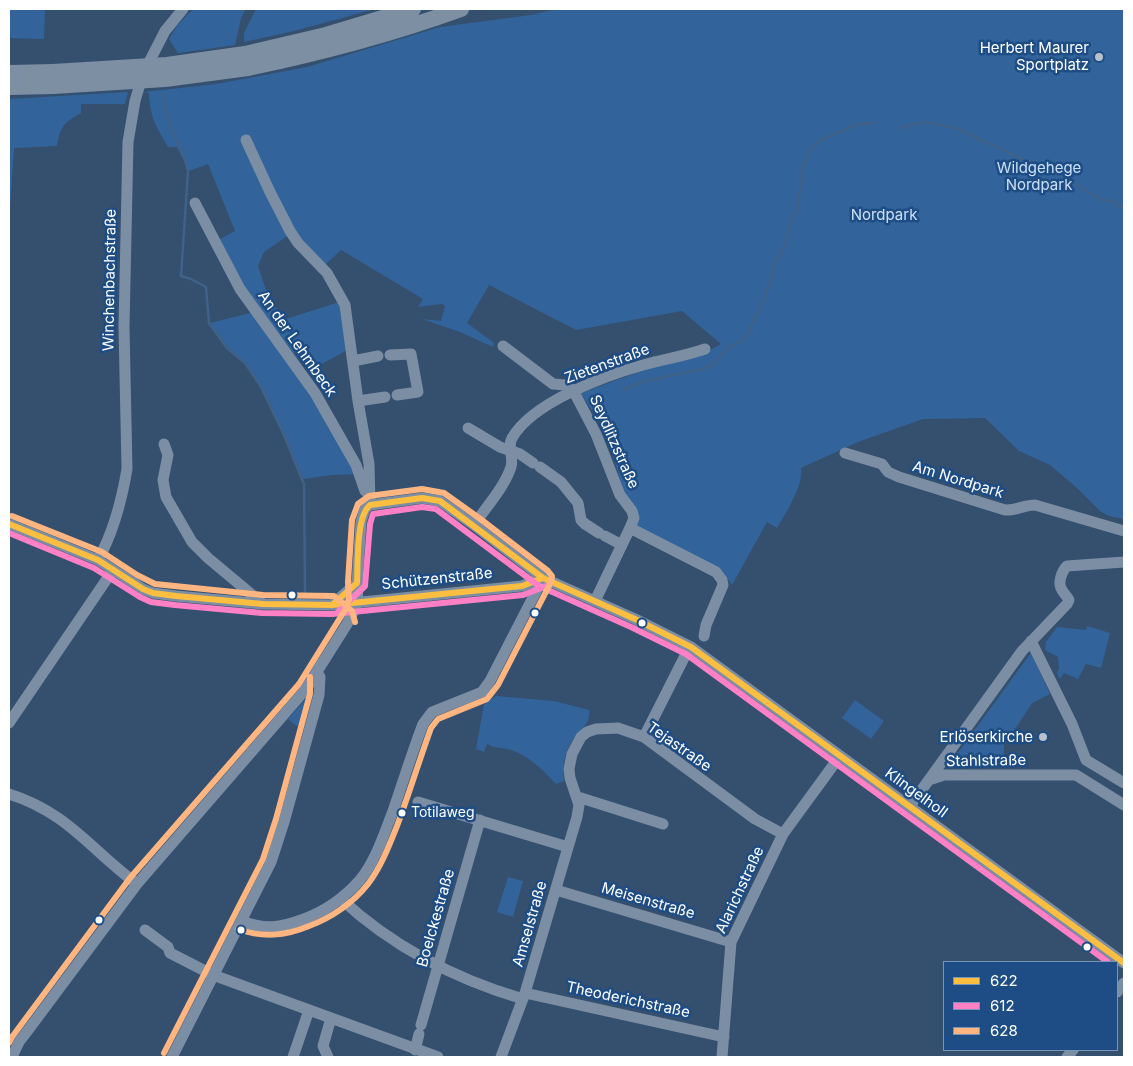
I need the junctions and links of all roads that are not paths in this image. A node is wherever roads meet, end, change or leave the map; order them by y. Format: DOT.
graph roads {
  1 [pos="183,9"];
  2 [pos="413,9"];
  3 [pos="461,9"];
  4 [pos="247,61"];
  5 [pos="9,73"];
  6 [pos="53,79"];
  7 [pos="9,87"];
  8 [pos="246,140"];
  9 [pos="195,203"];
  10 [pos="503,346"];
  11 [pos="706,349"];
  12 [pos="390,355"];
  13 [pos="378,356"];
  14 [pos="353,361"];
  15 [pos="573,390"];
  16 [pos="358,401"];
  17 [pos="468,428"];
  18 [pos="164,444"];
  19 [pos="511,451"];
  20 [pos="845,453"];
  21 [pos="370,505"];
  22 [pos="9,524"];
  23 [pos="474,525"];
  24 [pos="630,528"];
  25 [pos="1124,531"];
  26 [pos="622,544"];
  27 [pos="98,560"];
  28 [pos="1124,562"];
  29 [pos="113,570"];
  30 [pos="543,578"];
  31 [pos="356,583"];
  32 [pos="594,601"];
  33 [pos="358,602"];
  34 [pos="263,604"];
  35 [pos="332,605"];
  36 [pos="347,624"];
  37 [pos="1032,641"];
  38 [pos="698,642"];
  39 [pos="317,672"];
  40 [pos="9,723"];
  41 [pos="644,737"];
  42 [pos="840,756"];
  43 [pos="1086,760"];
  44 [pos="1076,775"];
  45 [pos="929,780"];
  46 [pos="1124,783"];
  47 [pos="9,794"];
  48 [pos="398,797"];
  49 [pos="578,797"];
  50 [pos="1124,805"];
  51 [pos="910,806"];
  52 [pos="480,820"];
  53 [pos="663,824"];
  54 [pos="783,834"];
  55 [pos="568,847"];
  56 [pos="137,884"];
  57 [pos="556,890"];
  58 [pos="341,899"];
  59 [pos="241,921"];
  60 [pos="145,930"];
  61 [pos="731,942"];
  62 [pos="1124,963"];
  63 [pos="438,967"];
  64 [pos="213,975"];
  65 [pos="524,996"];
  66 [pos="309,1010"];
  67 [pos="331,1018"];
  68 [pos="724,1037"];
  69 [pos="415,1050"];
  70 [pos="12,1057"];
  71 [pos="174,1057"];
  72 [pos="293,1057"];
  73 [pos="328,1057"];
  74 [pos="438,1057"];
  75 [pos="501,1057"];
  76 [pos="722,1057"];
  1 -- 27 [label="street, Winchenbachstraße"];
  2 -- 4 [label="highway"];
  3 -- 4 [label="highway"];
  4 -- 6 [label="highway, bridge"];
  5 -- 6 [label="highway"];
  6 -- 7 [label="highway"];
  8 -- 14 [label="street"];
  9 -- 21 [label="street, An der Lehmbeck"];
  10 -- 15 [label="street, Seydlitzstraße"];
  11 -- 15 [label="street, Zietenstraße"];
  12 -- 16 [label="street"];
  13 -- 14 [label="street"];
  14 -- 16 [label="street"];
  15 -- 19 [label="street, Zietenstraße"];
  15 -- 24 [label="street, Seydlitzstraße"];
  16 -- 21 [label="street"];
  17 -- 19 [label="street"];
  18 -- 34 [label="street"];
  19 -- 23 [label="street, Zietenstraße"];
  19 -- 26 [label="street"];
  20 -- 25 [label="street, Am Nordpark"];
  21 -- 23 [label="street, Klingelholl"];
  21 -- 31 [label="street"];
  22 -- 27 [label="street, Schützenstraße"];
  23 -- 30 [label="street, Klingelholl"];
  24 -- 26 [label="street"];
  24 -- 38 [label="street"];
  26 -- 32 [label="street"];
  27 -- 29 [label="street, Schützenstraße"];
  28 -- 37 [label="street"];
  29 -- 34 [label="street, Schützenstraße"];
  29 -- 40 [label="street"];
  30 -- 32 [label="street, Klingelholl"];
  30 -- 33 [label="street, Schützenstraße"];
  30 -- 48 [label="street"];
  31 -- 33 [label="street"];
  31 -- 35 [label="street"];
  32 -- 38 [label="street, Klingelholl"];
  33 -- 35 [label="street, Schützenstraße"];
  33 -- 36 [label="street"];
  34 -- 35 [label="street, Schützenstraße"];
  35 -- 36 [label="street"];
  36 -- 39 [label="street"];
  37 -- 43 [label="street"];
  37 -- 45 [label="street"];
  38 -- 41 [label="street"];
  38 -- 42 [label="street, Klingelholl"];
  39 -- 56 [label="street"];
  39 -- 59 [label="street"];
  41 -- 49 [label="street, Tejastraße"];
  41 -- 54 [label="street, Tejastraße"];
  42 -- 51 [label="street, Klingelholl"];
  42 -- 54 [label="street, Alarichstraße"];
  43 -- 44 [label="street"];
  43 -- 46 [label="street"];
  44 -- 45 [label="street, Stahlstraße"];
  44 -- 50 [label="street"];
  45 -- 51 [label="street, Stahlstraße"];
  47 -- 56 [label="street"];
  48 -- 52 [label="street"];
  48 -- 58 [label="street"];
  49 -- 53 [label="street"];
  49 -- 55 [label="street, Amselstraße"];
  51 -- 62 [label="street, Klingelholl"];
  52 -- 55 [label="street"];
  52 -- 63 [label="street, Boelckestraße"];
  54 -- 61 [label="street, Alarichstraße"];
  55 -- 57 [label="street, Amselstraße"];
  56 -- 70 [label="street"];
  57 -- 61 [label="street, Meisenstraße"];
  57 -- 65 [label="street, Amselstraße"];
  58 -- 59 [label="street"];
  58 -- 63 [label="street, Theoderichstraße"];
  59 -- 64 [label="street"];
  60 -- 64 [label="street"];
  61 -- 68 [label="street, Alarichstraße"];
  63 -- 65 [label="street, Theoderichstraße"];
  63 -- 69 [label="street, Boelckestraße"];
  64 -- 66 [label="street"];
  64 -- 71 [label="street"];
  65 -- 68 [label="street, Theoderichstraße"];
  65 -- 75 [label="street, Amselstraße"];
  66 -- 67 [label="street"];
  66 -- 72 [label="street"];
  67 -- 69 [label="street"];
  67 -- 73 [label="street"];
  68 -- 76 [label="street, Alarichstraße"];
  69 -- 74 [label="street"];
}
